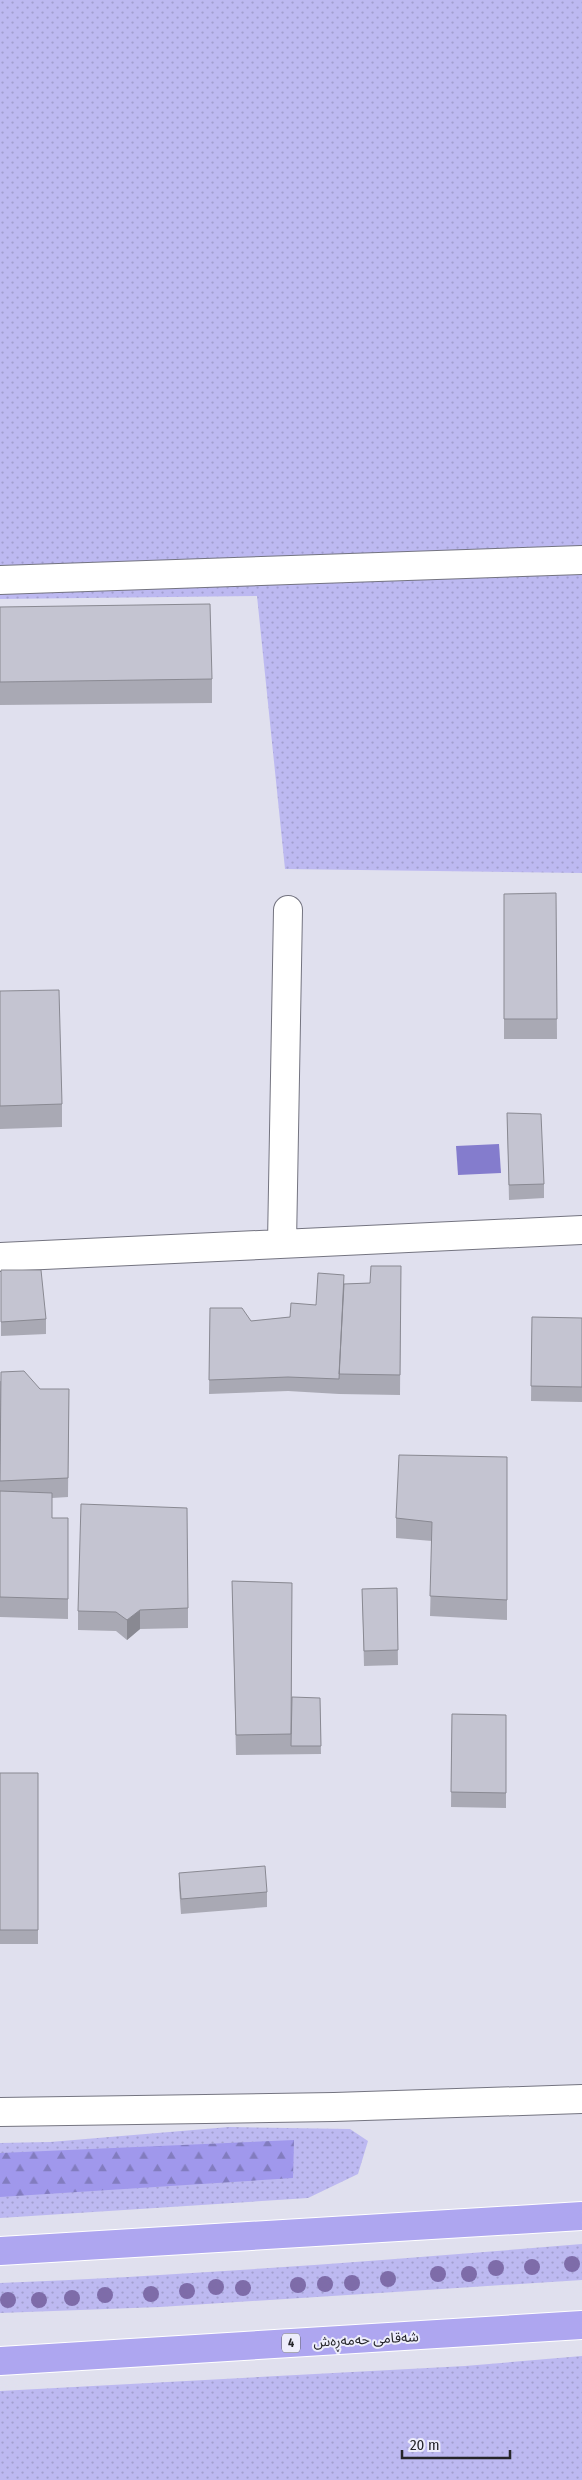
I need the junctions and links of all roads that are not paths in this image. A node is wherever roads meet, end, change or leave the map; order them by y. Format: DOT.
graph roads {
  1 [pos="582,560"];
  2 [pos="0,580"];
  3 [pos="288,910"];
  4 [pos="582,1230"];
  5 [pos="282,1243"];
  6 [pos="0,1257"];
  7 [pos="582,2098"];
  8 [pos="0,2112"];
  9 [pos="582,2216"];
  10 [pos="0,2251"];
  11 [pos="582,2325"];
  12 [pos="0,2361"];
  1 -- 2 [label="street"];
  3 -- 5 [label="street"];
  4 -- 5 [label="street"];
  5 -- 6 [label="street"];
  7 -- 8 [label="street"];
  9 -- 10 [label="highway"];
  11 -- 12 [label="highway, شەقامی حەمەڕەش / 4"];
}
